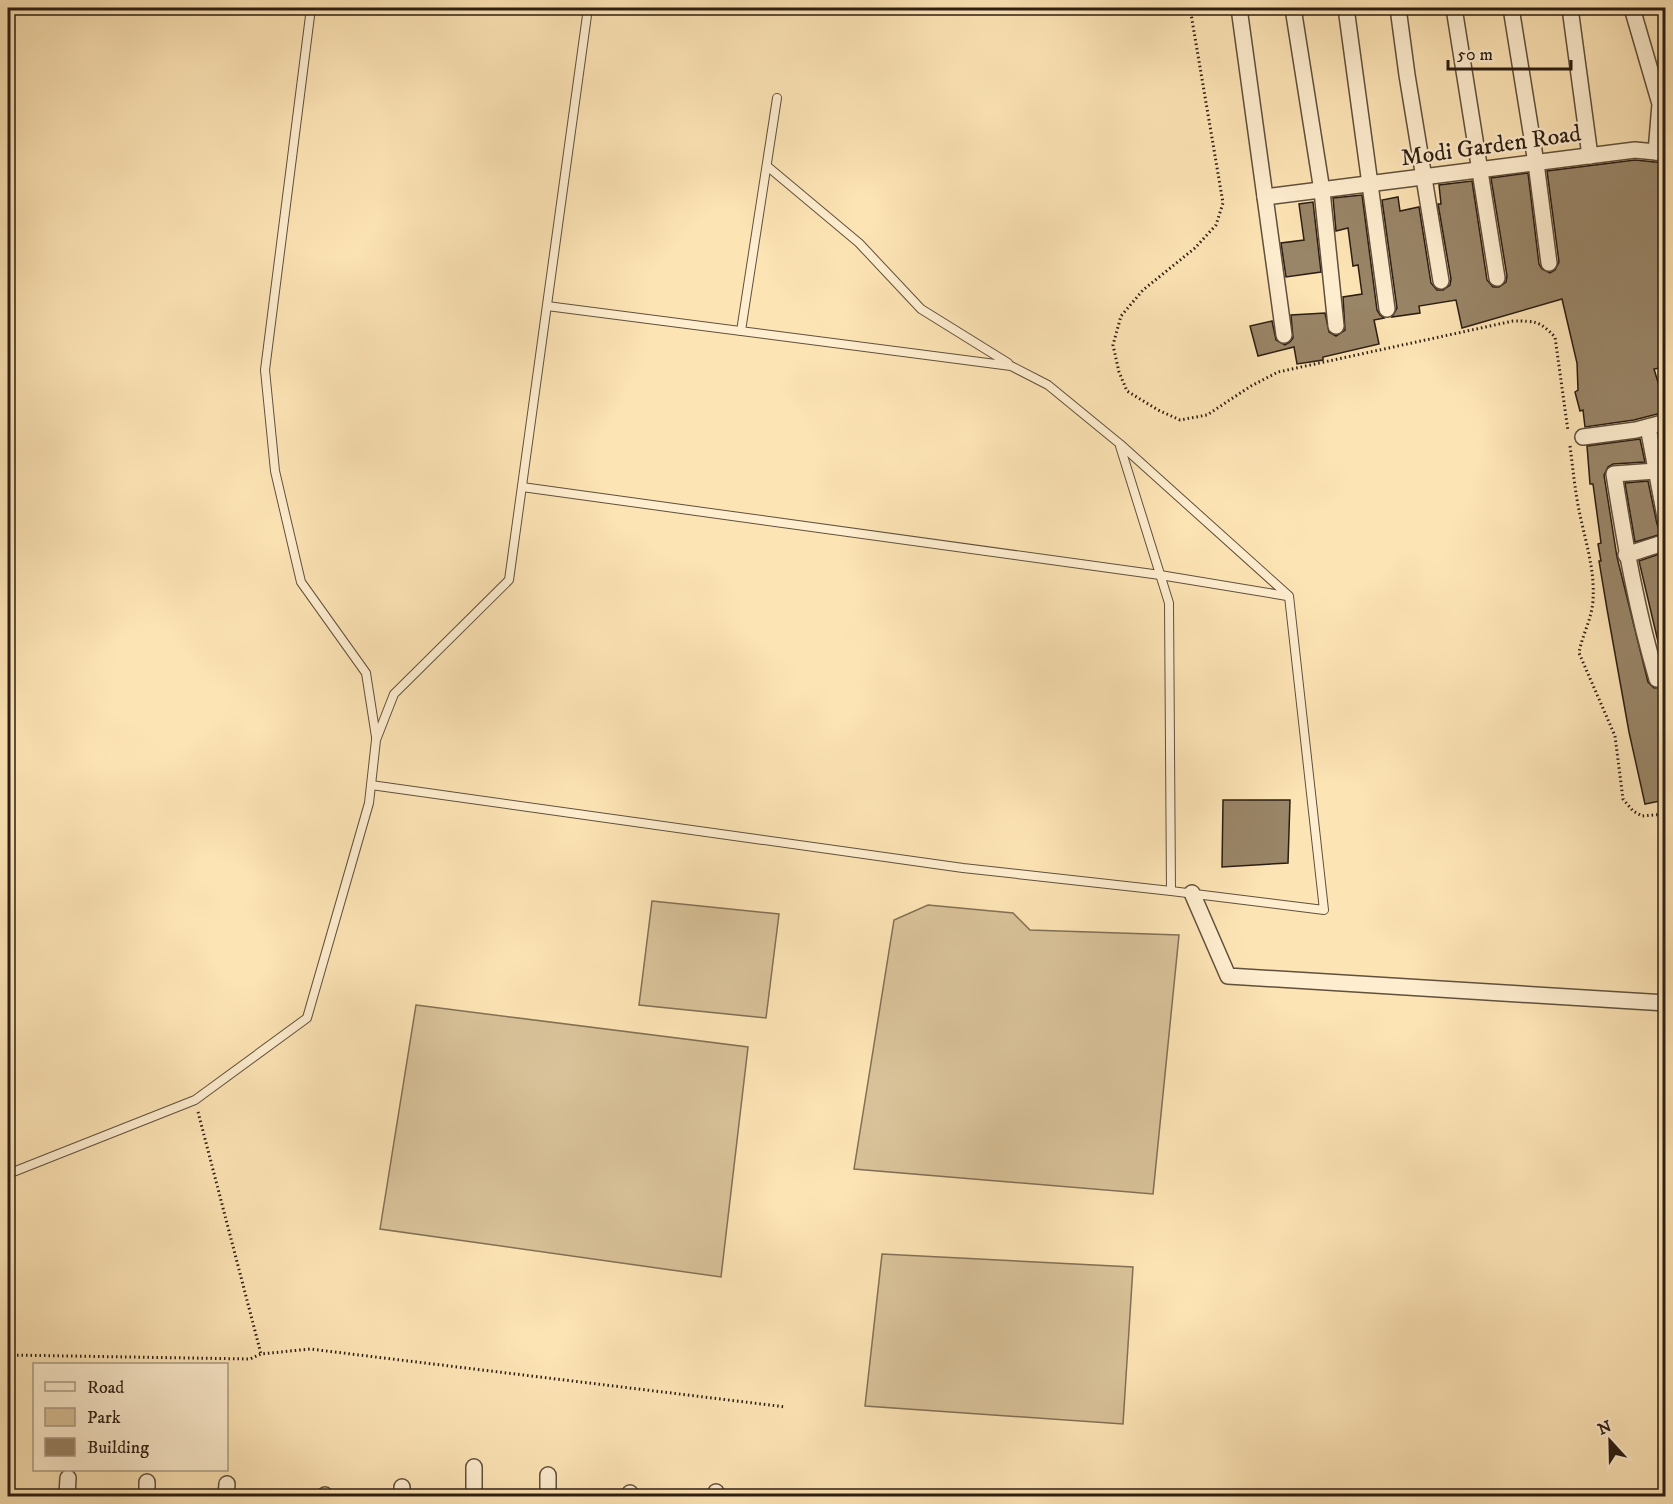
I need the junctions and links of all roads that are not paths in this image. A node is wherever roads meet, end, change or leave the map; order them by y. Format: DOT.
graph roads {
  1 [pos="311,8"];
  2 [pos="588,8"];
  3 [pos="1239,8"];
  4 [pos="1293,8"];
  5 [pos="1347,8"];
  6 [pos="1398,8"];
  7 [pos="1454,8"];
  8 [pos="1511,8"];
  9 [pos="1570,8"];
  10 [pos="1632,8"];
  11 [pos="777,98"];
  12 [pos="1661,153"];
  13 [pos="1590,156"];
  14 [pos="1536,163"];
  15 [pos="766,166"];
  16 [pos="1479,171"];
  17 [pos="1425,178"];
  18 [pos="1370,185"];
  19 [pos="1322,191"];
  20 [pos="1265,197"];
  21 [pos="1549,263"];
  22 [pos="1497,278"];
  23 [pos="1441,281"];
  24 [pos="547,306"];
  25 [pos="1387,309"];
  26 [pos="1336,326"];
  27 [pos="741,331"];
  28 [pos="1284,335"];
  29 [pos="1011,366"];
  30 [pos="1665,422"];
  31 [pos="1648,427"];
  32 [pos="1574,438"];
  33 [pos="1120,444"];
  34 [pos="1656,471"];
  35 [pos="522,486"];
  36 [pos="1665,522"];
  37 [pos="1665,542"];
  38 [pos="1626,555"];
  39 [pos="1160,576"];
  40 [pos="1289,596"];
  41 [pos="1665,677"];
  42 [pos="376,740"];
  43 [pos="371,785"];
  44 [pos="1171,891"];
  45 [pos="1192,893"];
  46 [pos="1665,1003"];
  47 [pos="8,1174"];
  48 [pos="474,1467"];
  49 [pos="548,1475"];
  50 [pos="68,1478"];
  51 [pos="67,1497"];
  52 [pos="474,1497"];
  53 [pos="548,1497"];
  1 -- 42 [label="lane"];
  2 -- 24 [label="lane"];
  3 -- 20 [label="street"];
  4 -- 19 [label="street"];
  5 -- 18 [label="street"];
  6 -- 17 [label="street"];
  7 -- 16 [label="street"];
  8 -- 14 [label="street"];
  9 -- 13 [label="street"];
  10 -- 12 [label="street"];
  11 -- 15 [label="lane"];
  12 -- 13 [label="street, Modi Garden Road"];
  13 -- 14 [label="street, Modi Garden Road"];
  14 -- 16 [label="street, Modi Garden Road"];
  14 -- 21 [label="street"];
  15 -- 27 [label="lane"];
  15 -- 29 [label="lane"];
  16 -- 17 [label="street, Modi Garden Road"];
  16 -- 22 [label="street"];
  17 -- 18 [label="street, Modi Garden Road"];
  17 -- 23 [label="street"];
  18 -- 19 [label="street, Modi Garden Road"];
  18 -- 25 [label="street"];
  19 -- 20 [label="street, Modi Garden Road"];
  19 -- 26 [label="street"];
  20 -- 28 [label="street"];
  24 -- 27 [label="lane"];
  24 -- 35 [label="lane"];
  27 -- 29 [label="lane"];
  29 -- 33 [label="lane"];
  30 -- 31 [label="street"];
  31 -- 32 [label="street"];
  31 -- 34 [label="street"];
  33 -- 39 [label="lane"];
  33 -- 40 [label="lane"];
  34 -- 36 [label="street"];
  34 -- 38 [label="street"];
  35 -- 39 [label="lane"];
  35 -- 42 [label="lane"];
  37 -- 38 [label="street"];
  38 -- 41 [label="street"];
  39 -- 40 [label="lane"];
  39 -- 44 [label="lane"];
  40 -- 45 [label="lane"];
  42 -- 43 [label="lane"];
  43 -- 44 [label="lane"];
  43 -- 47 [label="lane"];
  44 -- 45 [label="lane"];
  45 -- 46 [label="street"];
  48 -- 52 [label="street"];
  49 -- 53 [label="street"];
  50 -- 51 [label="street"];
}
